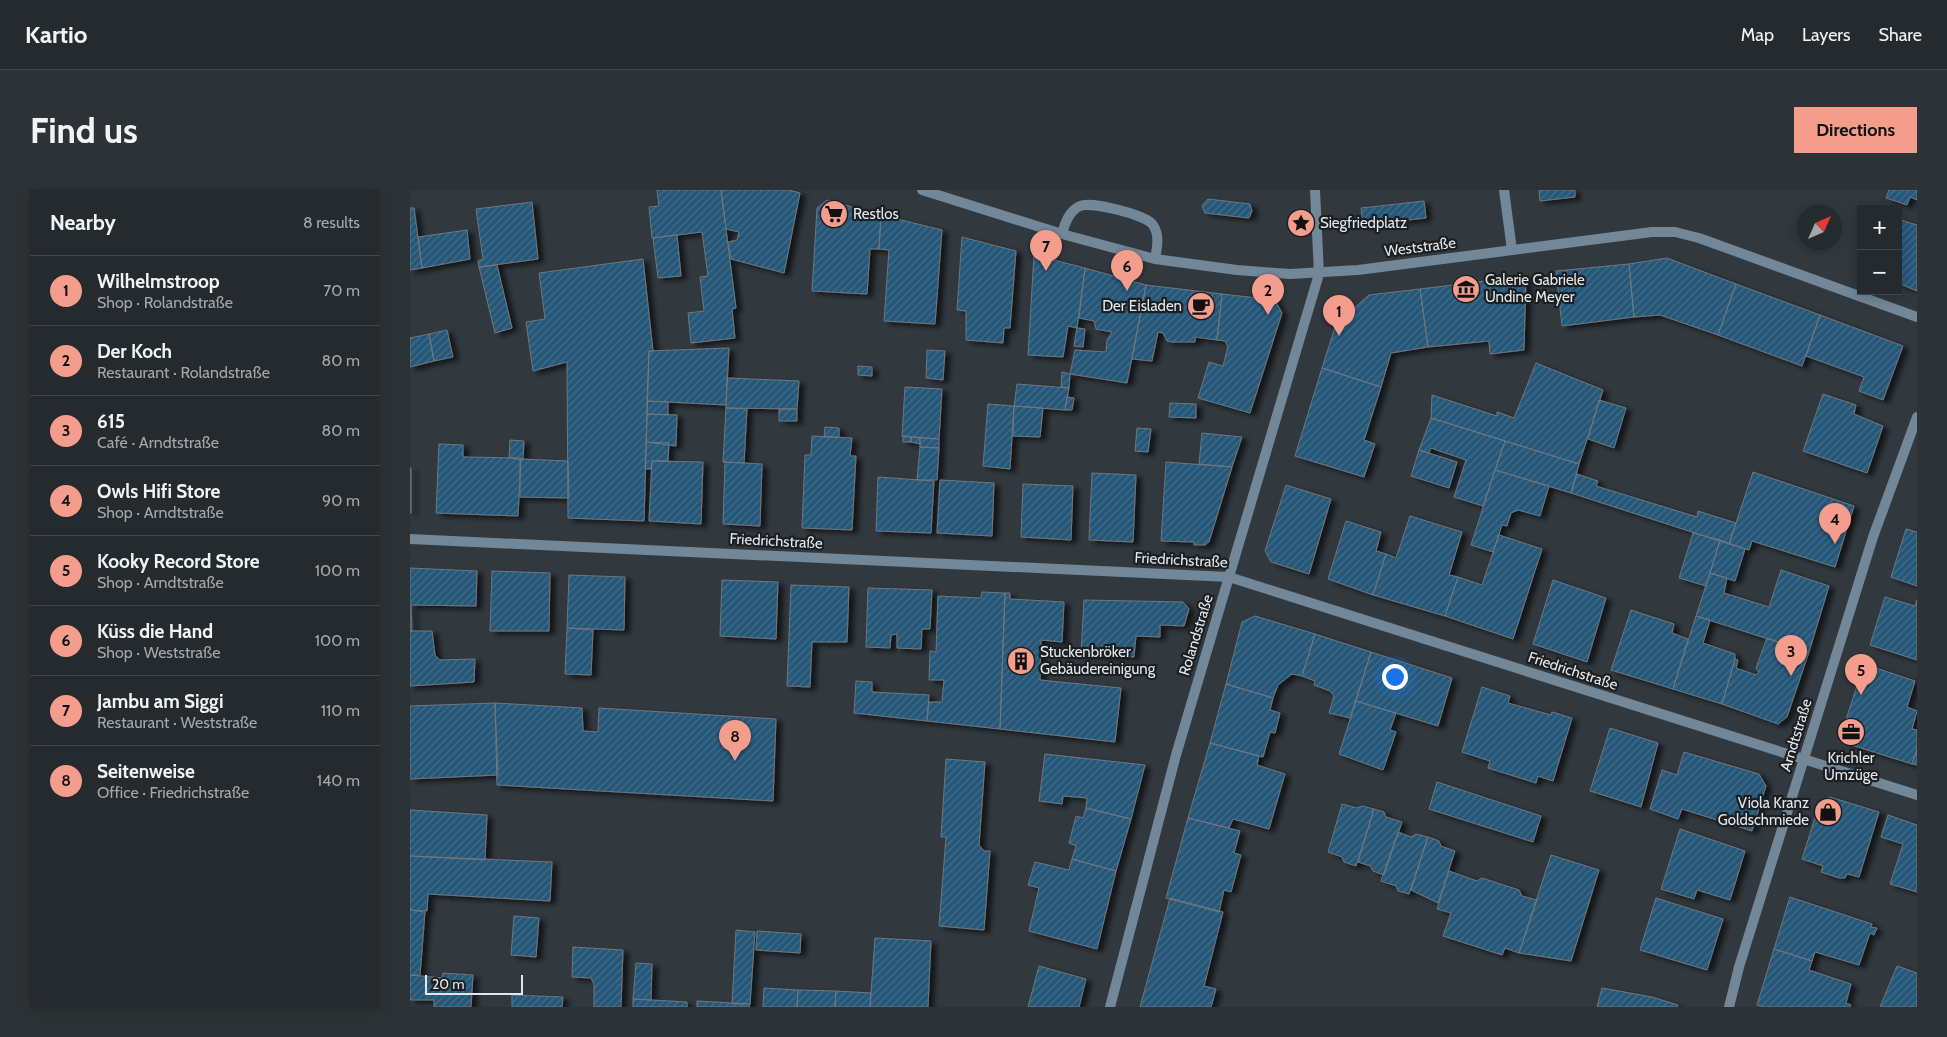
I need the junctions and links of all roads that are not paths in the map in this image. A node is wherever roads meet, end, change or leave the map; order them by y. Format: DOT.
graph roads {
  1 [pos="922,190"];
  2 [pos="1315,190"];
  3 [pos="1504,190"];
  4 [pos="1062,234"];
  5 [pos="1512,250"];
  6 [pos="1156,259"];
  7 [pos="1319,274"];
  8 [pos="1917,317"];
  9 [pos="1917,417"];
  10 [pos="410,539"];
  11 [pos="1229,577"];
  12 [pos="1804,760"];
  13 [pos="1917,795"];
  14 [pos="1110,1007"];
  15 [pos="1728,1007"];
  1 -- 4 [label="street, Weststraße"];
  2 -- 7 [label="street"];
  3 -- 5 [label="street"];
  4 -- 6 [label="street, Weststraße"];
  4 -- 6 [label="street"];
  5 -- 7 [label="street, Weststraße"];
  5 -- 8 [label="street, Weststraße"];
  6 -- 7 [label="street, Weststraße"];
  7 -- 11 [label="street, Rolandstraße"];
  9 -- 12 [label="street, Arndtstraße"];
  10 -- 11 [label="street, Friedrichstraße"];
  11 -- 12 [label="street, Friedrichstraße"];
  11 -- 14 [label="street, Rolandstraße"];
  12 -- 13 [label="street, Friedrichstraße"];
  12 -- 15 [label="street, Arndtstraße"];
}
